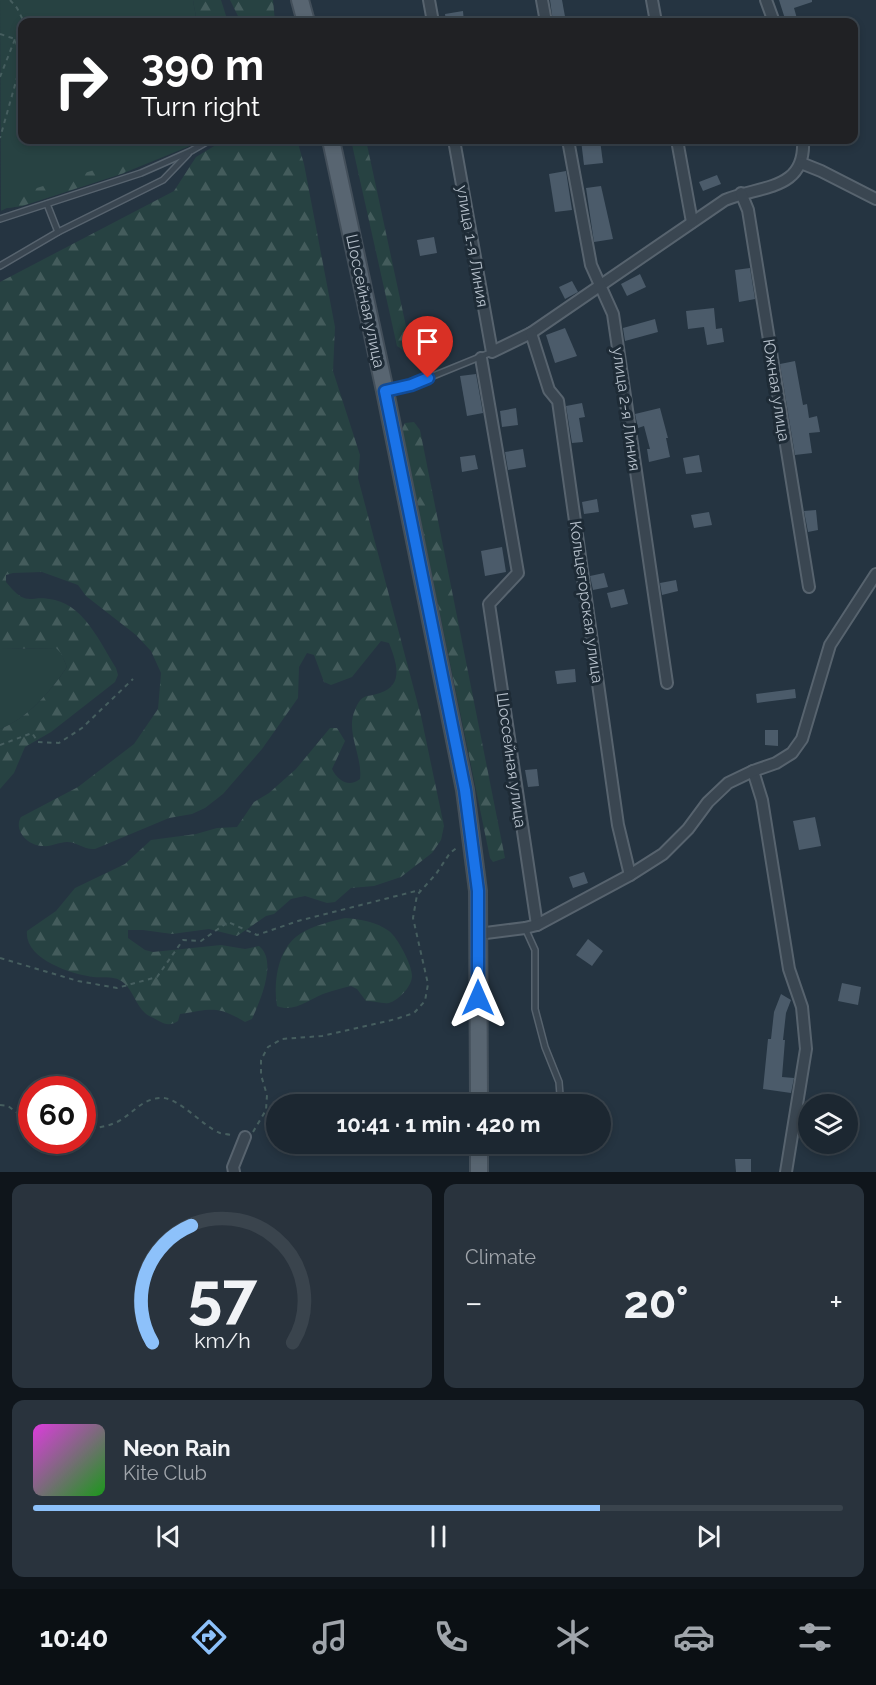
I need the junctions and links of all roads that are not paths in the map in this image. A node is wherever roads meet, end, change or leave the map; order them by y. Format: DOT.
graph roads {
  1 [pos="300,0"];
  2 [pos="429,0"];
  3 [pos="542,0"];
  4 [pos="652,0"];
  5 [pos="766,0"];
  6 [pos="305,18"];
  7 [pos="432,18"];
  8 [pos="545,18"];
  9 [pos="655,18"];
  10 [pos="773,18"];
  11 [pos="203,144"];
  12 [pos="332,144"];
  13 [pos="455,144"];
  14 [pos="569,144"];
  15 [pos="678,144"];
  16 [pos="802,144"];
  17 [pos="191,151"];
  18 [pos="801,163"];
  19 [pos="741,193"];
  20 [pos="876,199"];
  21 [pos="47,204"];
  22 [pos="0,219"];
  23 [pos="692,222"];
  24 [pos="58,232"];
  25 [pos="0,266"];
  26 [pos="601,286"];
  27 [pos="531,333"];
  28 [pos="492,352"];
  29 [pos="481,358"];
  30 [pos="385,391"];
  31 [pos="876,574"];
  32 [pos="808,587"];
  33 [pos="667,683"];
  34 [pos="753,771"];
  35 [pos="630,875"];
  36 [pos="537,925"];
  37 [pos="525,928"];
  38 [pos="478,934"];
  39 [pos="479,1094"];
  40 [pos="560,1094"];
  41 [pos="245,1137"];
  42 [pos="479,1154"];
  43 [pos="234,1172"];
  44 [pos="479,1172"];
  45 [pos="786,1172"];
  1 -- 6 [label="main road"];
  2 -- 7 [label="street"];
  3 -- 8 [label="street"];
  4 -- 9 [label="street"];
  5 -- 10 [label="street"];
  11 -- 17 [label="lane"];
  12 -- 30 [label="main road, Шоссейная улица"];
  13 -- 28 [label="street, улица 1-я Линия"];
  14 -- 26 [label="street, улица 2-я Линия"];
  15 -- 23 [label="street"];
  16 -- 18 [label="street"];
  17 -- 21 [label="lane"];
  17 -- 24 [label="lane"];
  18 -- 19 [label="street"];
  18 -- 20 [label="street"];
  19 -- 23 [label="street"];
  19 -- 32 [label="street, Южная улица"];
  21 -- 22 [label="lane"];
  21 -- 24 [label="lane"];
  23 -- 26 [label="street"];
  24 -- 25 [label="lane"];
  26 -- 27 [label="street"];
  26 -- 33 [label="street, улица 2-я Линия"];
  27 -- 28 [label="street"];
  27 -- 35 [label="street, Кольцегорская улица"];
  28 -- 29 [label="lane"];
  29 -- 30 [label="lane"];
  29 -- 36 [label="street, Шоссейная улица"];
  30 -- 38 [label="main road, Шоссейная улица"];
  31 -- 34 [label="street"];
  34 -- 35 [label="street"];
  34 -- 45 [label="street"];
  35 -- 36 [label="street"];
  36 -- 37 [label="street"];
  37 -- 38 [label="street"];
  37 -- 40 [label="lane"];
  38 -- 39 [label="main road, Шоссейная улица"];
  41 -- 43 [label="street"];
  42 -- 44 [label="main road"];
}
